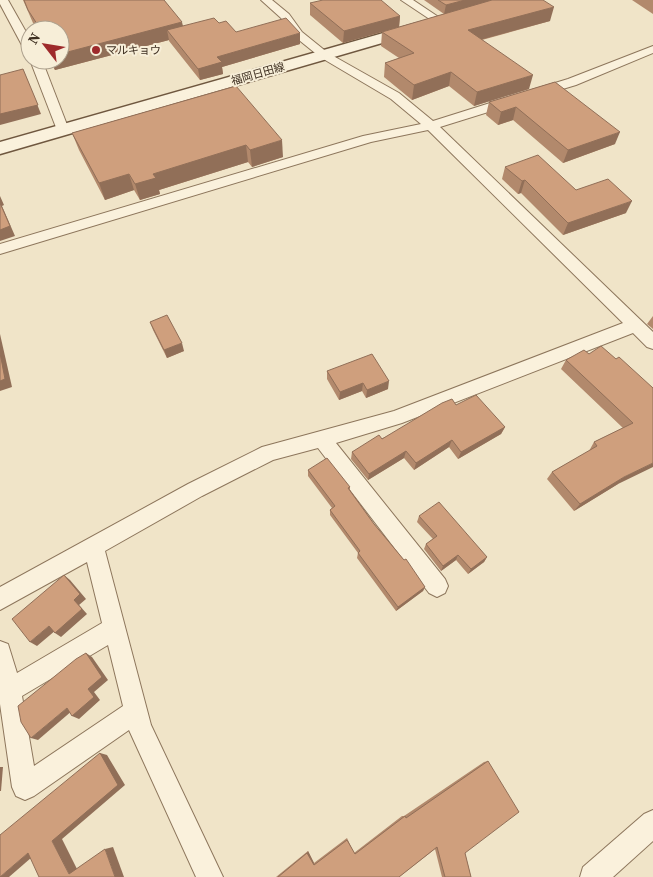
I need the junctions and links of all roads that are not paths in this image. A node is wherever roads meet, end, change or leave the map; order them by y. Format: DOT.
graph roads {
  1 [pos="3,0"];
  2 [pos="266,0"];
  3 [pos="406,0"];
  4 [pos="460,16"];
  5 [pos="441,22"];
  6 [pos="20,31"];
  7 [pos="653,49"];
  8 [pos="324,55"];
  9 [pos="40,70"];
  10 [pos="431,126"];
  11 [pos="62,130"];
  12 [pos="0,148"];
  13 [pos="0,249"];
  14 [pos="636,325"];
  15 [pos="653,342"];
  16 [pos="322,439"];
  17 [pos="94,546"];
  18 [pos="437,586"];
  19 [pos="0,599"];
  20 [pos="115,628"];
  21 [pos="0,652"];
  22 [pos="9,691"];
  23 [pos="136,711"];
  24 [pos="653,823"];
  25 [pos="210,877"];
  26 [pos="592,877"];
  1 -- 6 [label="street"];
  2 -- 8 [label="street"];
  3 -- 5 [label="street"];
  4 -- 5 [label="main road, 福岡日田線"];
  5 -- 8 [label="main road, 福岡日田線"];
  7 -- 10 [label="street"];
  8 -- 10 [label="street"];
  8 -- 11 [label="main road, 福岡日田線"];
  9 -- 11 [label="street"];
  10 -- 13 [label="street"];
  10 -- 14 [label="street"];
  11 -- 12 [label="main road, 福岡日田線"];
  14 -- 15 [label="street"];
  14 -- 16 [label="street"];
  16 -- 17 [label="street"];
  16 -- 18 [label="street"];
  17 -- 19 [label="street"];
  17 -- 20 [label="street"];
  20 -- 22 [label="street"];
  20 -- 23 [label="street"];
  21 -- 22 [label="street"];
  22 -- 23 [label="street"];
  23 -- 25 [label="street"];
  24 -- 26 [label="street"];
}
